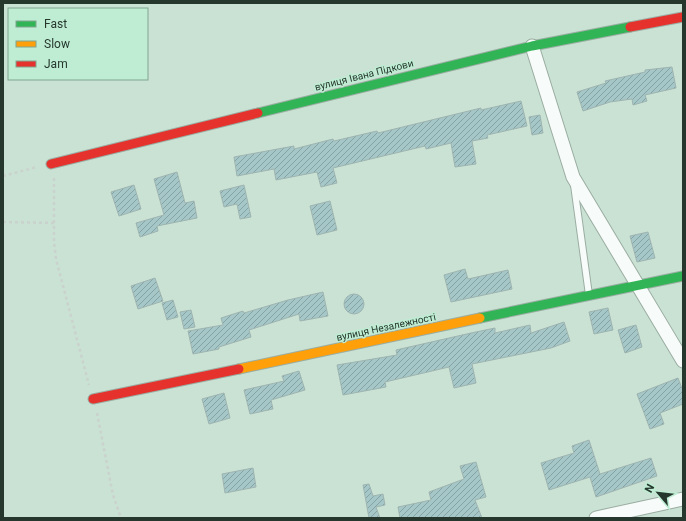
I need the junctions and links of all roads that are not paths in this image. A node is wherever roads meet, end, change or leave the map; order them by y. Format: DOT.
graph roads {
  1 [pos="683,17"];
  2 [pos="532,46"];
  3 [pos="52,164"];
  4 [pos="573,177"];
  5 [pos="683,276"];
  6 [pos="639,286"];
  7 [pos="589,296"];
  8 [pos="683,361"];
  9 [pos="93,399"];
  10 [pos="683,499"];
  11 [pos="596,518"];
  1 -- 2 [label="street, вулиця Івана Підкови"];
  2 -- 3 [label="street, вулиця Івана Підкови"];
  2 -- 4 [label="street"];
  4 -- 6 [label="street"];
  4 -- 7 [label="lane"];
  5 -- 6 [label="street, вулиця Незалежності"];
  6 -- 7 [label="street, вулиця Незалежності"];
  6 -- 8 [label="street"];
  7 -- 9 [label="street, вулиця Незалежності"];
  10 -- 11 [label="street"];
}
